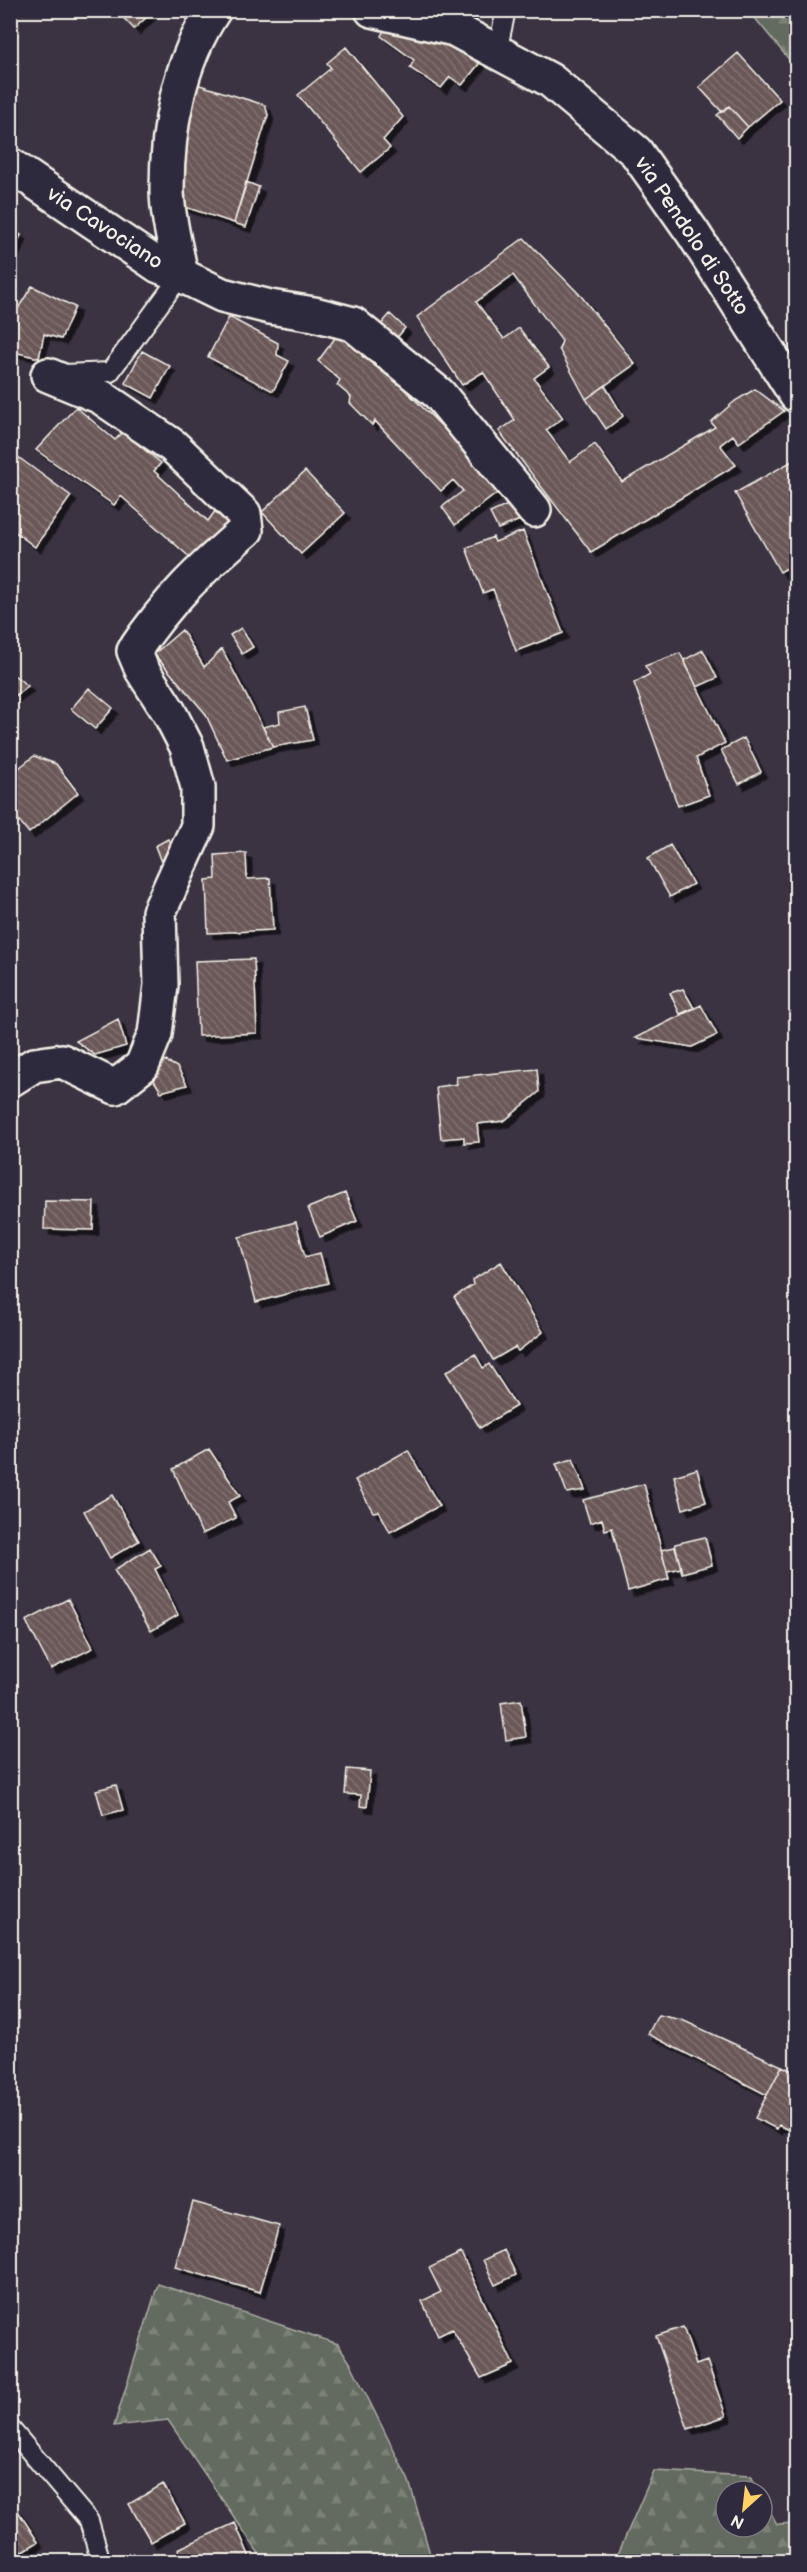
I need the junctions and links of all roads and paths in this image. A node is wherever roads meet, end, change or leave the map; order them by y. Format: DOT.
graph roads {
  1 [pos="214,10"];
  2 [pos="372,10"];
  3 [pos="506,10"];
  4 [pos="497,51"];
  5 [pos="10,165"];
  6 [pos="181,275"];
  7 [pos="48,375"];
  8 [pos="796,395"];
  9 [pos="534,510"];
  10 [pos="10,1080"];
  11 [pos="10,2428"];
  12 [pos="101,2562"];
  1 -- 6 [label="street, via Cavociano"];
  2 -- 4 [label="street, via Pendolo di Sotto"];
  3 -- 4 [label="lane"];
  4 -- 8 [label="street, via Pendolo di Sotto"];
  5 -- 6 [label="street, via Cavociano"];
  6 -- 7 [label="lane"];
  6 -- 9 [label="street"];
  7 -- 10 [label="street"];
  11 -- 12 [label="lane"];
}
